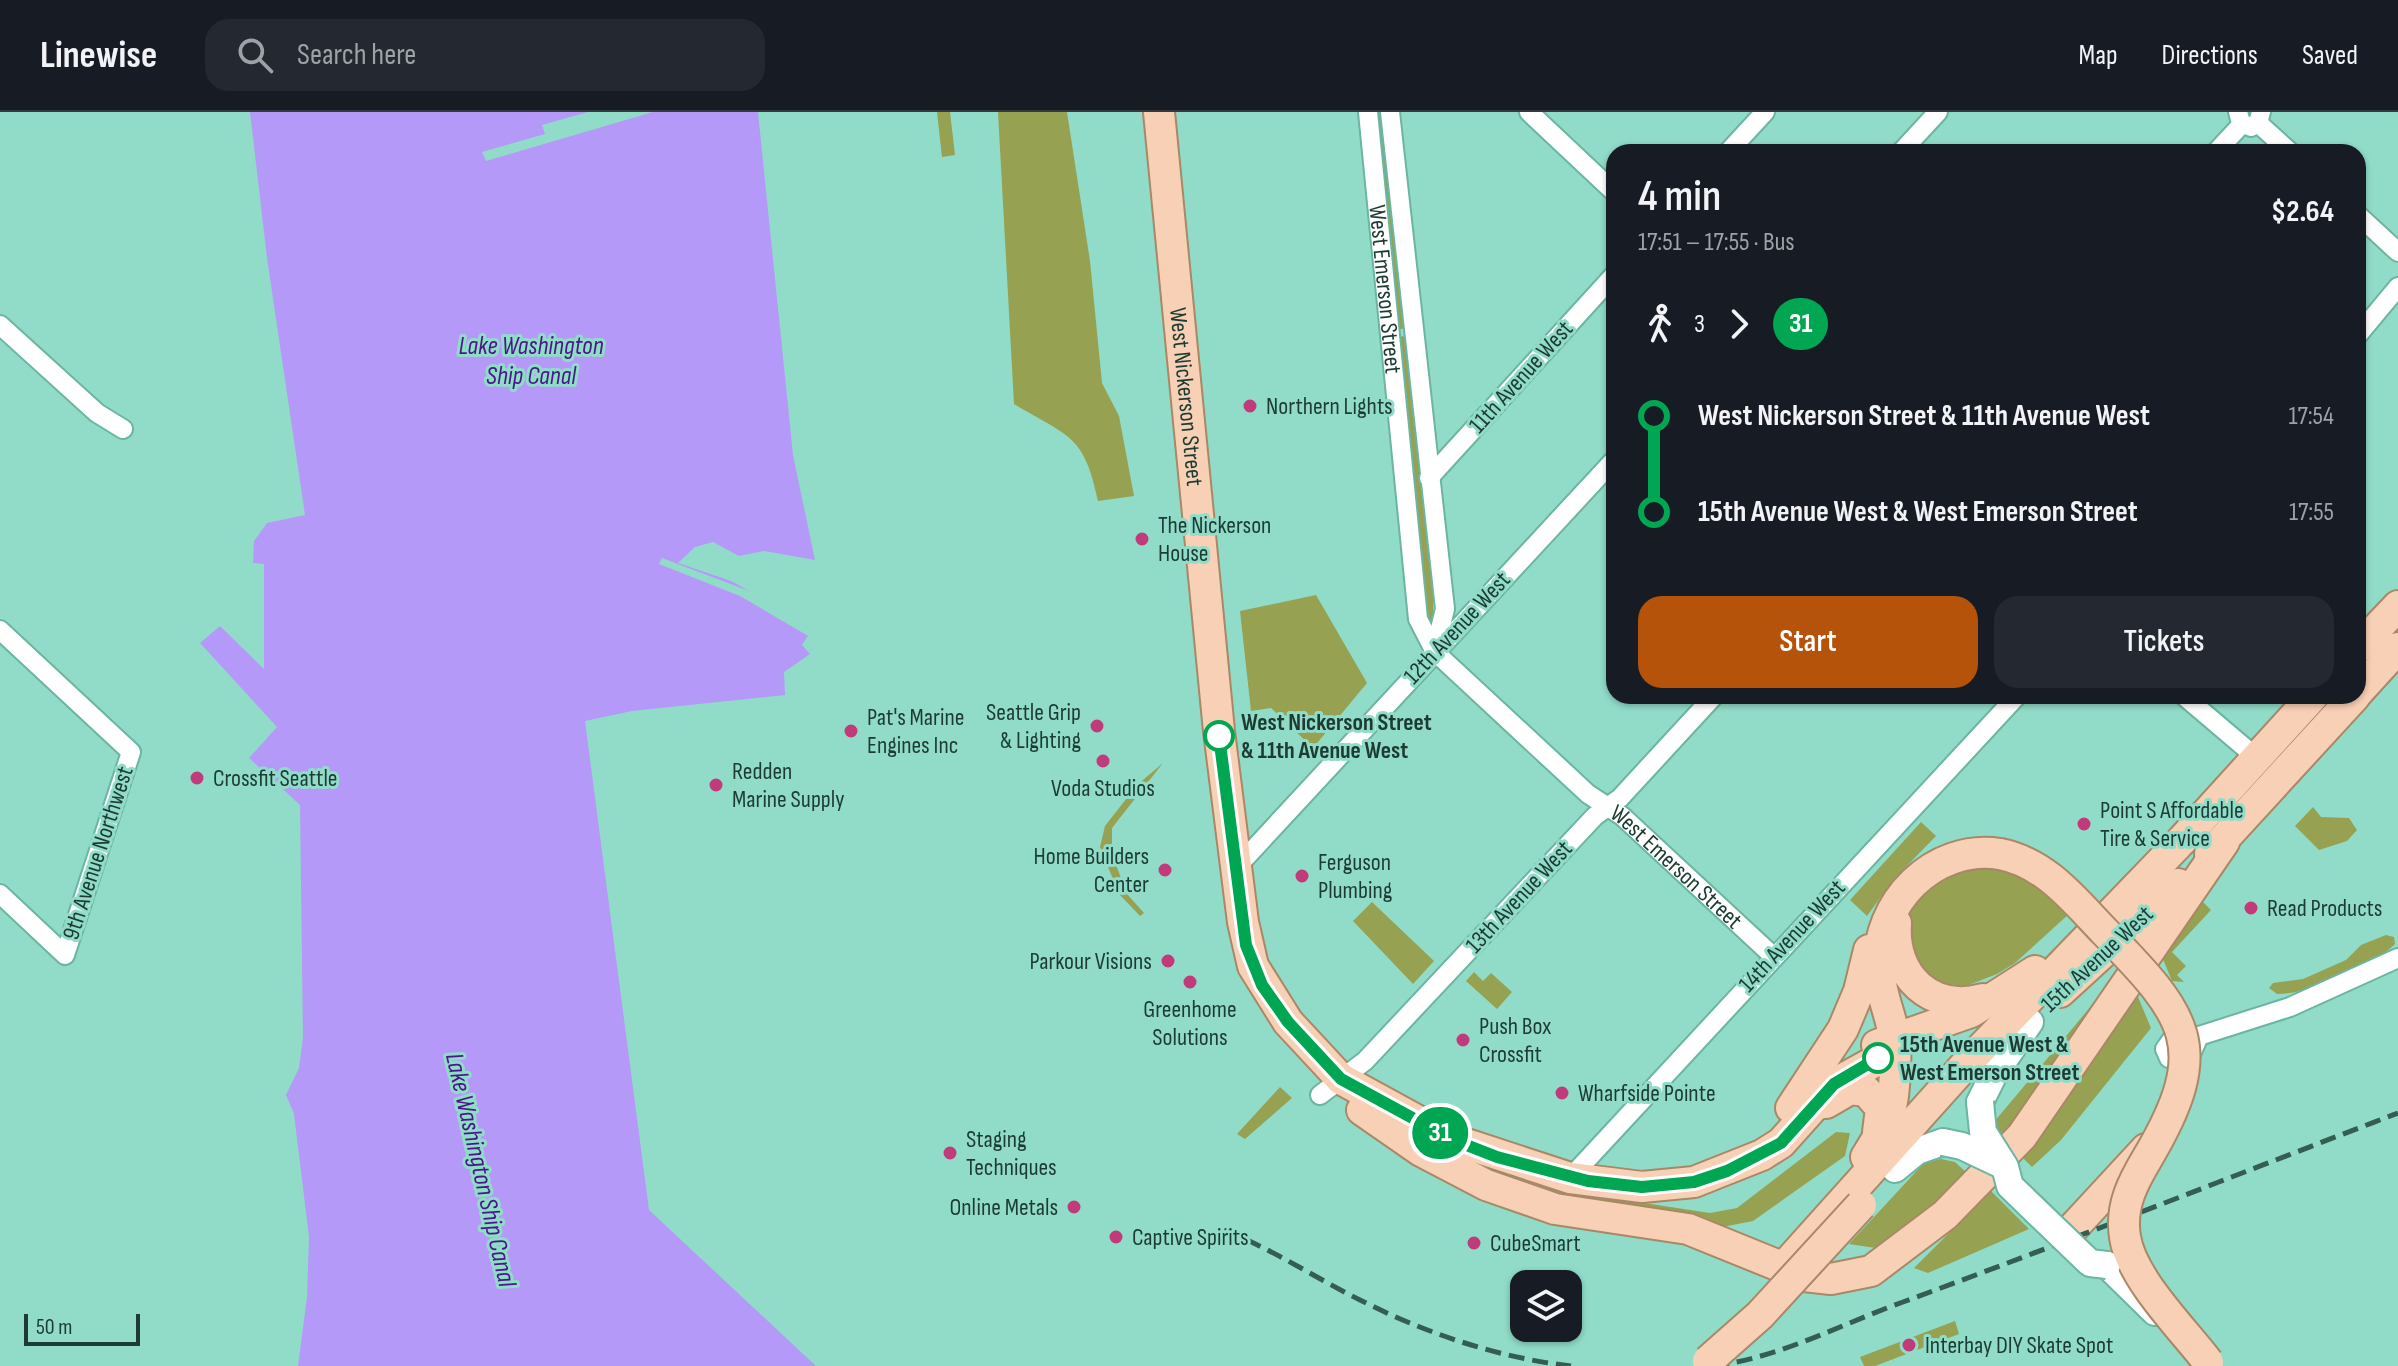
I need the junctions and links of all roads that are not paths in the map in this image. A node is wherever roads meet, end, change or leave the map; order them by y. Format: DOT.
graph roads {
  1 [pos="1159,112"];
  2 [pos="1368,112"];
  3 [pos="1390,112"];
  4 [pos="1529,112"];
  5 [pos="1765,112"];
  6 [pos="1938,112"];
  7 [pos="2250,118"];
  8 [pos="1735,144"];
  9 [pos="1908,144"];
  10 [pos="2224,144"];
  11 [pos="2281,144"];
  12 [pos="1606,184"];
  13 [pos="2366,222"];
  14 [pos="2398,252"];
  15 [pos="1606,284"];
  16 [pos="2398,287"];
  17 [pos="0,325"];
  18 [pos="2366,325"];
  19 [pos="123,429"];
  20 [pos="1606,469"];
  21 [pos="1429,478"];
  22 [pos="2398,606"];
  23 [pos="0,630"];
  24 [pos="2366,640"];
  25 [pos="2398,648"];
  26 [pos="1435,652"];
  27 [pos="2366,683"];
  28 [pos="1707,704"];
  29 [pos="2009,704"];
  30 [pos="2193,704"];
  31 [pos="2306,704"];
  32 [pos="2347,704"];
  33 [pos="2257,758"];
  34 [pos="1608,807"];
  35 [pos="2224,842"];
  36 [pos="2158,865"];
  37 [pos="1236,868"];
  38 [pos="0,894"];
  39 [pos="1903,894"];
  40 [pos="2398,949"];
  41 [pos="1773,956"];
  42 [pos="2391,960"];
  43 [pos="2005,993"];
  44 [pos="2030,1022"];
  45 [pos="2199,1036"];
  46 [pos="1895,1039"];
  47 [pos="1331,1087"];
  48 [pos="1798,1113"];
  49 [pos="2164,1130"];
  50 [pos="1875,1142"];
  51 [pos="2005,1167"];
  52 [pos="1895,1169"];
  53 [pos="1570,1178"];
  54 [pos="1851,1196"];
  55 [pos="2072,1229"];
  56 [pos="2107,1265"];
  57 [pos="1705,1363"];
  58 [pos="2211,1364"];
  1 -- 37 [label="main road, West Nickerson Street"];
  2 -- 26 [label="street, West Emerson Street"];
  3 -- 21 [label="street, West Emerson Street"];
  4 -- 12 [label="street"];
  5 -- 8 [label="street"];
  6 -- 9 [label="street"];
  7 -- 10 [label="street"];
  7 -- 11 [label="street"];
  13 -- 14 [label="street"];
  15 -- 21 [label="street, 11th Avenue West"];
  16 -- 18 [label="street"];
  17 -- 19 [label="street"];
  20 -- 26 [label="street, 12th Avenue West"];
  21 -- 26 [label="street, West Emerson Street"];
  22 -- 24 [label="main road"];
  23 -- 38 [label="street, 9th Avenue Northwest"];
  25 -- 27 [label="main road, 15th Avenue West"];
  26 -- 34 [label="street, West Emerson Street"];
  26 -- 37 [label="street, 12th Avenue West"];
  28 -- 34 [label="street, 13th Avenue West"];
  29 -- 41 [label="street, 14th Avenue West"];
  30 -- 33 [label="street"];
  31 -- 33 [label="main road, 15th Avenue West"];
  32 -- 35 [label="main road, 15th Avenue West"];
  33 -- 36 [label="main road, 15th Avenue West"];
  34 -- 41 [label="street, West Emerson Street"];
  34 -- 47 [label="street, 13th Avenue West"];
  35 -- 44 [label="main road, 15th Avenue West"];
  35 -- 47 [label="main road"];
  36 -- 43 [label="main road"];
  36 -- 54 [label="main road, 15th Avenue West"];
  37 -- 47 [label="main road, West Nickerson Street"];
  39 -- 43 [label="main road"];
  39 -- 46 [label="main road"];
  39 -- 48 [label="main road"];
  39 -- 49 [label="main road, bridge"];
  40 -- 42 [label="street"];
  41 -- 53 [label="street, 14th Avenue West"];
  42 -- 45 [label="street"];
  43 -- 46 [label="main road"];
  44 -- 51 [label="main road, bridge"];
  44 -- 52 [label="main road, 15th Avenue West"];
  46 -- 48 [label="main road"];
  46 -- 50 [label="main road"];
  47 -- 53 [label="main road, West Nickerson Street"];
  48 -- 50 [label="main road"];
  48 -- 53 [label="main road, West Nickerson Street"];
  49 -- 55 [label="main road, bridge"];
  49 -- 58 [label="main road, bridge"];
  50 -- 54 [label="main road"];
  51 -- 52 [label="main road, bridge"];
  51 -- 55 [label="main road"];
  51 -- 56 [label="main road, bridge"];
  52 -- 54 [label="main road, 15th Avenue West"];
  54 -- 57 [label="main road, 15th Avenue West, bridge"];
  54 -- 57 [label="main road, 15th Avenue West, bridge"];
  55 -- 56 [label="main road"];
  56 -- 58 [label="main road, bridge"];
}
